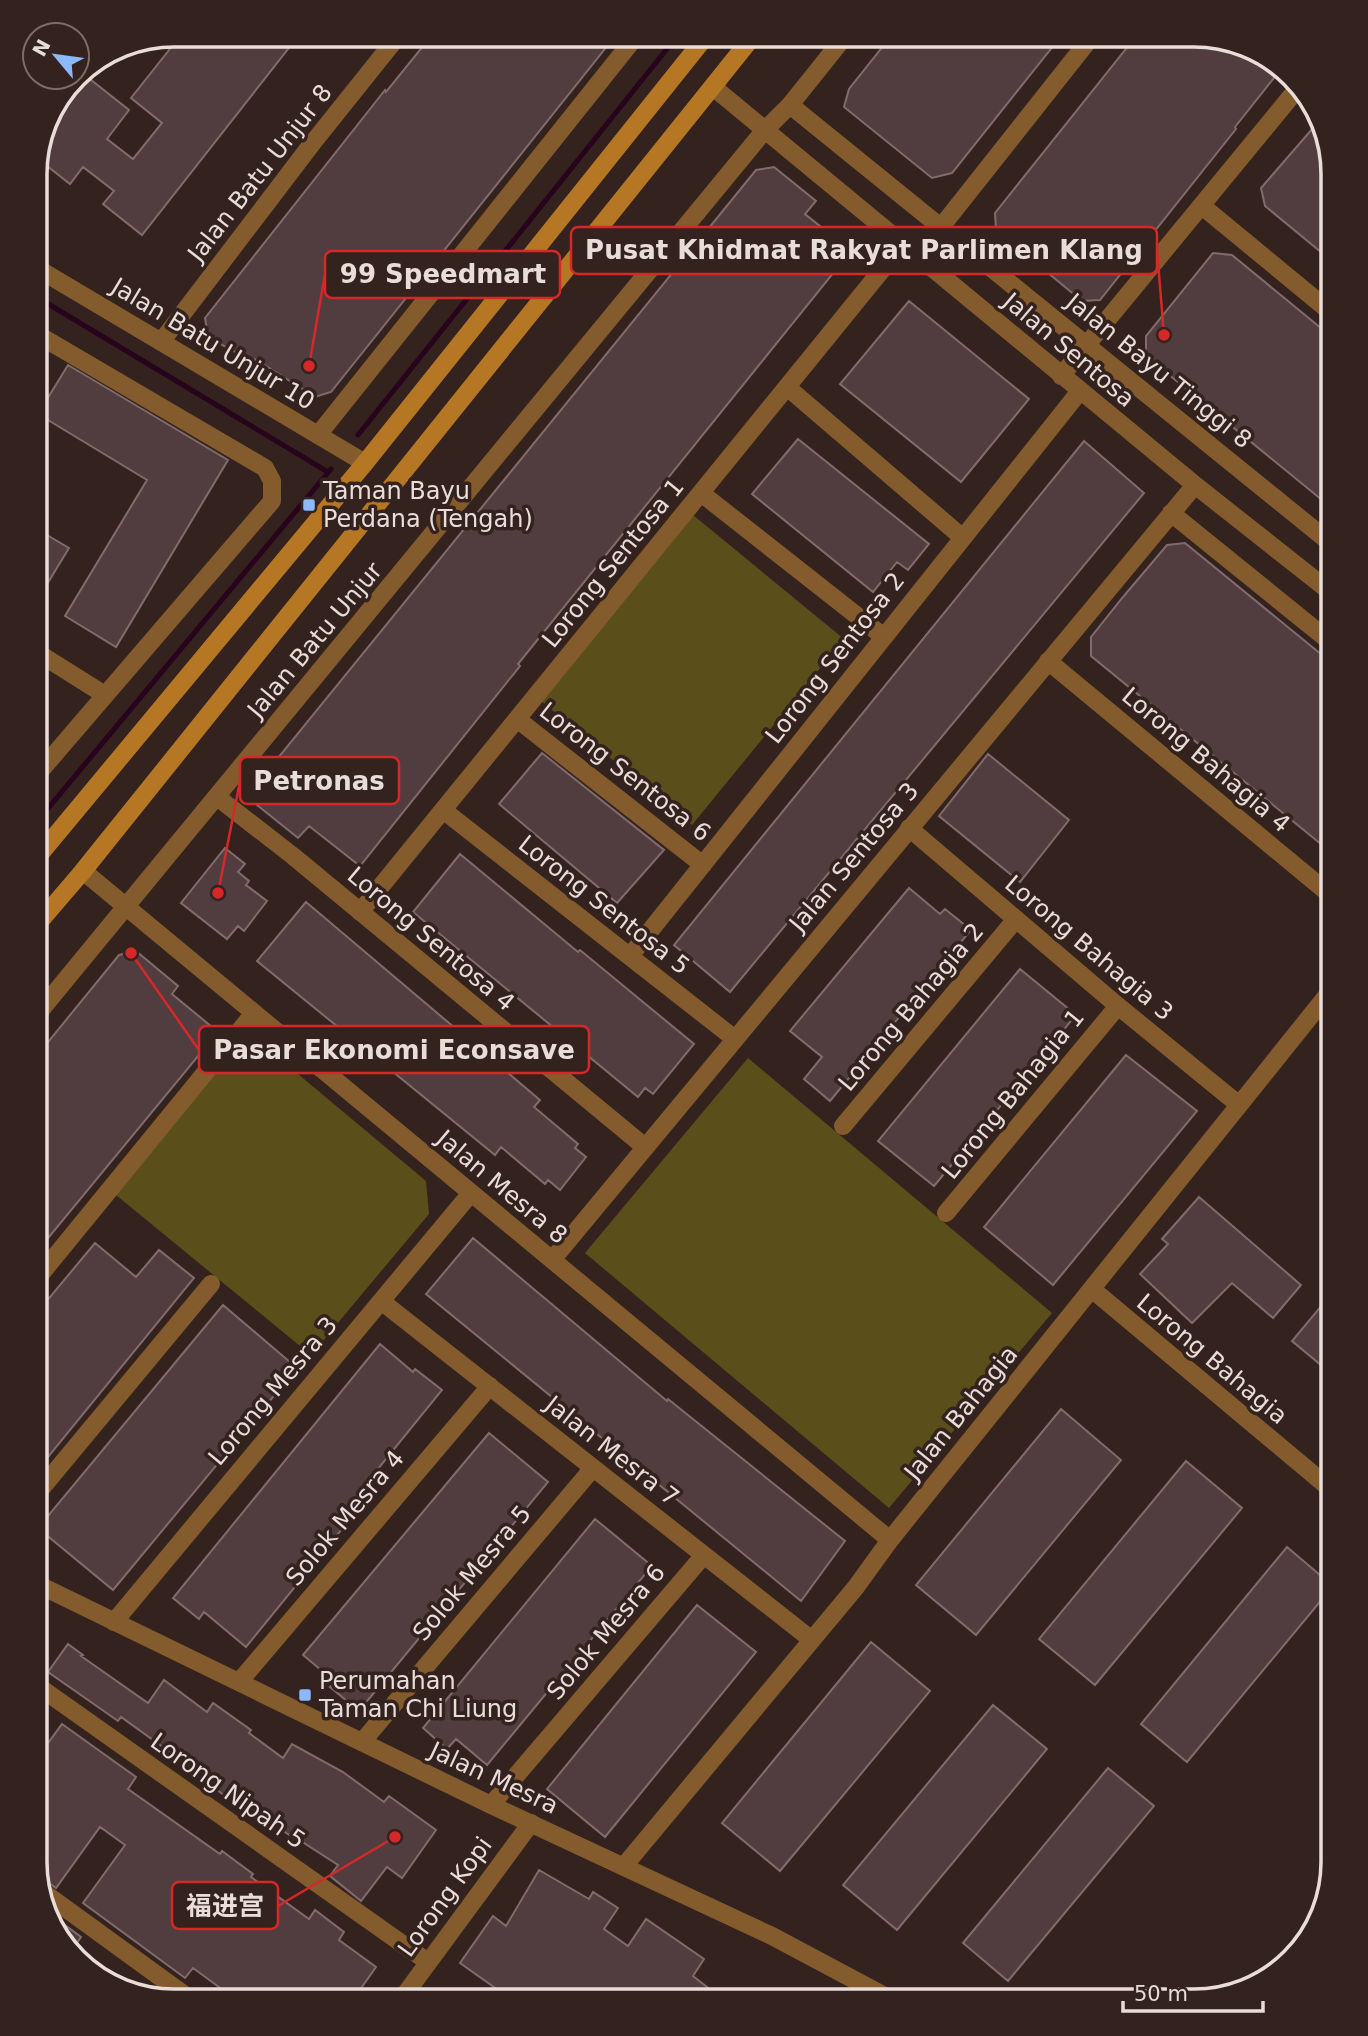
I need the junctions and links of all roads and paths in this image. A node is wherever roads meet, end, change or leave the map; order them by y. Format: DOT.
graph roads {
  1 [pos="389,48"];
  2 [pos="627,48"];
  3 [pos="697,48"];
  4 [pos="744,48"];
  5 [pos="836,48"];
  6 [pos="1083,48"];
  7 [pos="713,87"];
  8 [pos="1292,95"];
  9 [pos="790,105"];
  10 [pos="764,131"];
  11 [pos="1202,206"];
  12 [pos="941,227"];
  13 [pos="903,244"];
  14 [pos="48,275"];
  15 [pos="1321,303"];
  16 [pos="48,341"];
  17 [pos="160,342"];
  18 [pos="1088,344"];
  19 [pos="1061,376"];
  20 [pos="787,387"];
  21 [pos="1080,391"];
  22 [pos="318,435"];
  23 [pos="365,464"];
  24 [pos="1195,485"];
  25 [pos="701,493"];
  26 [pos="1171,513"];
  27 [pos="1321,535"];
  28 [pos="963,538"];
  29 [pos="1321,585"];
  30 [pos="1321,635"];
  31 [pos="884,637"];
  32 [pos="48,659"];
  33 [pos="1048,661"];
  34 [pos="105,695"];
  35 [pos="517,719"];
  36 [pos="48,763"];
  37 [pos="217,797"];
  38 [pos="443,810"];
  39 [pos="909,828"];
  40 [pos="48,845"];
  41 [pos="703,865"];
  42 [pos="83,871"];
  43 [pos="1321,887"];
  44 [pos="125,906"];
  45 [pos="48,912"];
  46 [pos="360,912"];
  47 [pos="1016,919"];
  48 [pos="630,956"];
  49 [pos="48,1002"];
  50 [pos="1321,1003"];
  51 [pos="1118,1006"];
  52 [pos="254,1013"];
  53 [pos="735,1039"];
  54 [pos="1238,1104"];
  55 [pos="843,1126"];
  56 [pos="645,1147"];
  57 [pos="471,1193"];
  58 [pos="946,1213"];
  59 [pos="552,1260"];
  60 [pos="47,1265"];
  61 [pos="211,1284"];
  62 [pos="1093,1290"];
  63 [pos="381,1301"];
  64 [pos="490,1386"];
  65 [pos="593,1468"];
  66 [pos="47,1481"];
  67 [pos="1321,1481"];
  68 [pos="890,1540"];
  69 [pos="704,1555"];
  70 [pos="47,1589"];
  71 [pos="114,1622"];
  72 [pos="812,1640"];
  73 [pos="239,1682"];
  74 [pos="47,1693"];
  75 [pos="362,1742"];
  76 [pos="491,1805"];
  77 [pos="531,1823"];
  78 [pos="624,1866"];
  79 [pos="54,1900"];
  80 [pos="428,1962"];
  81 [pos="175,1988"];
  82 [pos="409,1988"];
  83 [pos="871,1989"];
  1 -- 17 [label="street, Jalan Batu Unjur 8"];
  2 -- 22 [label="street"];
  3 -- 23 [label="main road"];
  4 -- 7 [label="main road, Jalan Batu Unjur"];
  5 -- 9 [label="street, Jalan Batu Unjur"];
  6 -- 12 [label="street"];
  7 -- 10 [label="street, Jalan Sentosa"];
  7 -- 42 [label="main road, Jalan Batu Unjur"];
  8 -- 11 [label="street"];
  9 -- 10 [label="street, Jalan Batu Unjur"];
  9 -- 12 [label="street, Jalan Bayu Tinggi 8"];
  10 -- 13 [label="street, Jalan Sentosa"];
  10 -- 37 [label="street, Jalan Batu Unjur"];
  11 -- 15 [label="street"];
  11 -- 18 [label="street"];
  12 -- 18 [label="street, Jalan Bayu Tinggi 8"];
  13 -- 19 [label="street, Jalan Sentosa"];
  13 -- 20 [label="street, Lorong Sentosa 1"];
  14 -- 17 [label="street, Jalan Batu Unjur 10"];
  16 -- 34 [label="street"];
  17 -- 22 [label="street, Jalan Batu Unjur 10"];
  18 -- 19 [label="street"];
  18 -- 27 [label="street, Jalan Bayu Tinggi 8"];
  19 -- 21 [label="street, Jalan Sentosa"];
  20 -- 25 [label="street, Lorong Sentosa 1"];
  20 -- 28 [label="street"];
  21 -- 24 [label="street, Jalan Sentosa"];
  21 -- 28 [label="street, Lorong Sentosa 2"];
  22 -- 23 [label="street, Jalan Batu Unjur 10"];
  23 -- 40 [label="main road"];
  24 -- 26 [label="street, Jalan Sentosa 3"];
  24 -- 29 [label="street, Jalan Sentosa"];
  25 -- 31 [label="street"];
  25 -- 35 [label="street, Lorong Sentosa 1"];
  26 -- 30 [label="street"];
  26 -- 33 [label="street, Jalan Sentosa 3"];
  28 -- 31 [label="street, Lorong Sentosa 2"];
  31 -- 41 [label="street, Lorong Sentosa 2"];
  32 -- 34 [label="street"];
  33 -- 39 [label="street, Jalan Sentosa 3"];
  33 -- 43 [label="street, Lorong Bahagia 4"];
  34 -- 36 [label="street"];
  35 -- 38 [label="street, Lorong Sentosa 1"];
  35 -- 41 [label="street, Lorong Sentosa 6"];
  37 -- 44 [label="street, Jalan Batu Unjur"];
  37 -- 46 [label="street, Lorong Sentosa 4"];
  38 -- 46 [label="street, Lorong Sentosa 1"];
  38 -- 48 [label="street, Lorong Sentosa 5"];
  39 -- 47 [label="street, Lorong Bahagia 3"];
  39 -- 53 [label="street, Jalan Sentosa 3"];
  41 -- 48 [label="street, Lorong Sentosa 2"];
  42 -- 44 [label="street, Jalan Mesra 8"];
  42 -- 45 [label="main road, Jalan Batu Unjur"];
  44 -- 49 [label="street, Jalan Batu Unjur"];
  44 -- 52 [label="street, Jalan Mesra 8"];
  46 -- 56 [label="street, Lorong Sentosa 4"];
  47 -- 51 [label="street, Lorong Bahagia 3"];
  47 -- 55 [label="street, Lorong Bahagia 2"];
  48 -- 53 [label="street, Lorong Sentosa 5"];
  50 -- 54 [label="street, Jalan Bahagia"];
  51 -- 54 [label="street, Lorong Bahagia 3"];
  51 -- 58 [label="street, Lorong Bahagia 1"];
  52 -- 57 [label="street, Jalan Mesra 8"];
  52 -- 60 [label="street"];
  53 -- 56 [label="street, Jalan Sentosa 3"];
  54 -- 62 [label="street, Jalan Bahagia"];
  56 -- 59 [label="street, Jalan Sentosa 3"];
  57 -- 59 [label="street, Jalan Mesra 8"];
  57 -- 63 [label="street, Lorong Mesra 3"];
  59 -- 68 [label="street, Jalan Mesra 8"];
  61 -- 66 [label="street"];
  62 -- 67 [label="street, Lorong Bahagia"];
  62 -- 68 [label="street, Jalan Bahagia"];
  63 -- 64 [label="street, Jalan Mesra 7"];
  63 -- 71 [label="street, Lorong Mesra 3"];
  64 -- 65 [label="street, Jalan Mesra 7"];
  64 -- 73 [label="street, Solok Mesra 4"];
  65 -- 69 [label="street, Jalan Mesra 7"];
  65 -- 75 [label="street, Solok Mesra 5"];
  68 -- 72 [label="street, Jalan Bahagia"];
  69 -- 72 [label="street, Jalan Mesra 7"];
  69 -- 76 [label="street, Solok Mesra 6"];
  70 -- 71 [label="street, Jalan Mesra"];
  71 -- 73 [label="street, Jalan Mesra"];
  72 -- 78 [label="street, Jalan Bahagia"];
  73 -- 75 [label="street, Jalan Mesra"];
  74 -- 80 [label="street, Lorong Nipah 5"];
  75 -- 76 [label="street, Jalan Mesra"];
  76 -- 77 [label="street, Jalan Mesra"];
  77 -- 78 [label="street, Jalan Mesra"];
  77 -- 80 [label="street, Lorong Kopi"];
  78 -- 83 [label="street, Jalan Mesra"];
  79 -- 81 [label="street"];
  80 -- 82 [label="street, Lorong Kopi"];
}
